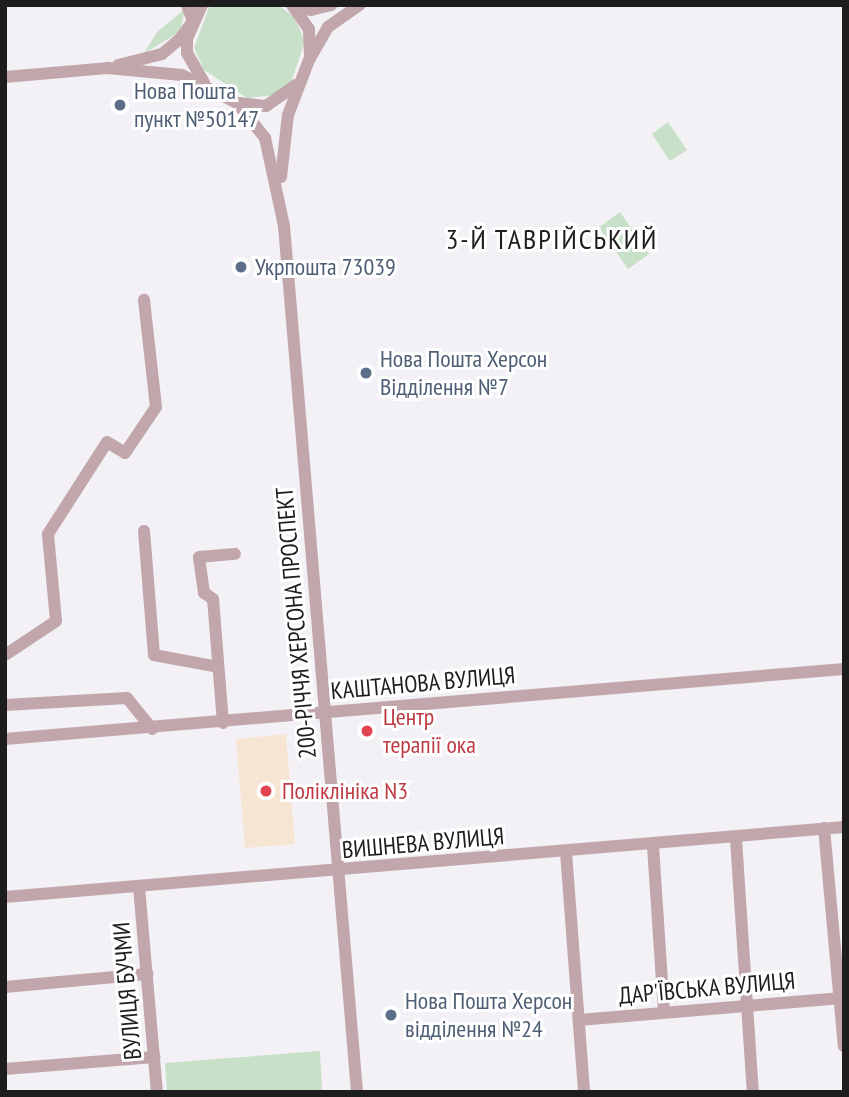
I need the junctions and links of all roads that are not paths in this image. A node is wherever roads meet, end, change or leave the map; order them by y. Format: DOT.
graph roads {
  1 [pos="187,5"];
  2 [pos="202,5"];
  3 [pos="292,5"];
  4 [pos="360,5"];
  5 [pos="330,6"];
  6 [pos="193,21"];
  7 [pos="309,60"];
  8 [pos="107,68"];
  9 [pos="5,76"];
  10 [pos="302,77"];
  11 [pos="207,85"];
  12 [pos="237,103"];
  13 [pos="280,192"];
  14 [pos="144,300"];
  15 [pos="144,531"];
  16 [pos="235,554"];
  17 [pos="5,656"];
  18 [pos="218,667"];
  19 [pos="844,668"];
  20 [pos="5,705"];
  21 [pos="326,712"];
  22 [pos="223,723"];
  23 [pos="152,729"];
  24 [pos="5,739"];
  25 [pos="844,827"];
  26 [pos="824,828"];
  27 [pos="736,839"];
  28 [pos="653,846"];
  29 [pos="566,852"];
  30 [pos="338,872"];
  31 [pos="139,887"];
  32 [pos="5,897"];
  33 [pos="839,951"];
  34 [pos="147,974"];
  35 [pos="5,987"];
  36 [pos="839,998"];
  37 [pos="749,1006"];
  38 [pos="664,1011"];
  39 [pos="579,1020"];
  40 [pos="844,1046"];
  41 [pos="155,1057"];
  42 [pos="5,1069"];
  43 [pos="157,1092"];
  44 [pos="358,1092"];
  45 [pos="584,1092"];
  46 [pos="753,1092"];
  1 -- 6 [label="street"];
  2 -- 6 [label="street"];
  3 -- 5 [label="street"];
  3 -- 7 [label="street"];
  4 -- 7 [label="street"];
  6 -- 8 [label="street"];
  6 -- 11 [label="street"];
  7 -- 10 [label="street"];
  8 -- 9 [label="street"];
  8 -- 11 [label="street"];
  10 -- 12 [label="street"];
  10 -- 13 [label="street"];
  11 -- 12 [label="street"];
  12 -- 13 [label="street"];
  13 -- 21 [label="street, 200-РІЧЧЯ ХЕРСОНА ПРОСПЕКТ"];
  14 -- 17 [label="street"];
  15 -- 18 [label="street"];
  16 -- 18 [label="street"];
  18 -- 22 [label="street"];
  19 -- 21 [label="street, КАШТАНОВА ВУЛИЦЯ"];
  20 -- 23 [label="street"];
  21 -- 22 [label="street, КАШТАНОВА ВУЛИЦЯ"];
  21 -- 30 [label="street, 200-РІЧЧЯ ХЕРСОНА ПРОСПЕКТ"];
  22 -- 23 [label="street, КАШТАНОВА ВУЛИЦЯ"];
  23 -- 24 [label="street, КАШТАНОВА ВУЛИЦЯ"];
  25 -- 26 [label="street, ВИШНЕВА ВУЛИЦЯ"];
  26 -- 27 [label="street, ВИШНЕВА ВУЛИЦЯ"];
  26 -- 33 [label="street"];
  27 -- 28 [label="street, ВИШНЕВА ВУЛИЦЯ"];
  27 -- 37 [label="street"];
  28 -- 29 [label="street, ВИШНЕВА ВУЛИЦЯ"];
  28 -- 38 [label="street"];
  29 -- 30 [label="street, ВИШНЕВА ВУЛИЦЯ"];
  29 -- 39 [label="street"];
  30 -- 31 [label="street, ВИШНЕВА ВУЛИЦЯ"];
  30 -- 44 [label="street, 200-РІЧЧЯ ХЕРСОНА ПРОСПЕКТ"];
  31 -- 32 [label="street, ВИШНЕВА ВУЛИЦЯ"];
  31 -- 34 [label="street, ВУЛИЦЯ БУЧМИ"];
  33 -- 36 [label="street"];
  34 -- 35 [label="street"];
  34 -- 41 [label="street, ВУЛИЦЯ БУЧМИ"];
  36 -- 37 [label="street, ДАР'ЇВСЬКА ВУЛИЦЯ"];
  36 -- 40 [label="street"];
  37 -- 38 [label="street, ДАР'ЇВСЬКА ВУЛИЦЯ"];
  37 -- 46 [label="street"];
  38 -- 39 [label="street, ДАР'ЇВСЬКА ВУЛИЦЯ"];
  39 -- 45 [label="street"];
  41 -- 42 [label="street"];
  41 -- 43 [label="street, ВУЛИЦЯ БУЧМИ"];
}
